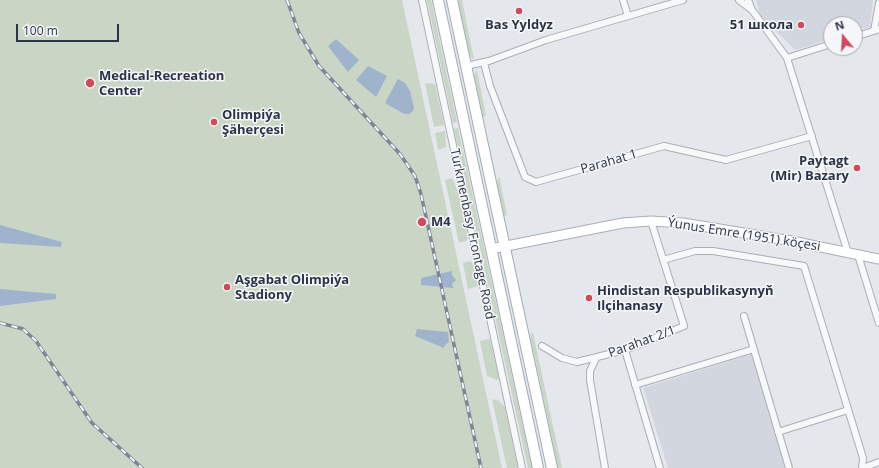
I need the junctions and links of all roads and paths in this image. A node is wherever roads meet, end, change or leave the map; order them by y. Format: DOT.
graph roads {
  1 [pos="422,0"];
  2 [pos="438,0"];
  3 [pos="452,0"];
  4 [pos="623,0"];
  5 [pos="683,0"];
  6 [pos="739,0"];
  7 [pos="748,0"];
  8 [pos="879,3"];
  9 [pos="752,10"];
  10 [pos="628,16"];
  11 [pos="876,30"];
  12 [pos="863,34"];
  13 [pos="823,47"];
  14 [pos="787,58"];
  15 [pos="484,62"];
  16 [pos="466,66"];
  17 [pos="812,136"];
  18 [pos="651,221"];
  19 [pos="505,247"];
  20 [pos="491,249"];
  21 [pos="848,252"];
  22 [pos="858,255"];
  23 [pos="879,259"];
  24 [pos="663,260"];
  25 [pos="744,316"];
  26 [pos="879,323"];
  27 [pos="542,346"];
  28 [pos="754,349"];
  29 [pos="625,350"];
  30 [pos="596,358"];
  31 [pos="635,385"];
  32 [pos="848,410"];
  33 [pos="778,432"];
  34 [pos="879,462"];
  35 [pos="522,468"];
  36 [pos="538,468"];
  37 [pos="552,468"];
  38 [pos="605,468"];
  39 [pos="660,468"];
  40 [pos="789,468"];
  41 [pos="862,468"];
  1 -- 35 [label="street, Turkmenbasy Frontage Road"];
  2 -- 20 [label="main road"];
  3 -- 16 [label="main road"];
  4 -- 10 [label="street"];
  5 -- 10 [label="street"];
  6 -- 9 [label="street"];
  7 -- 9 [label="street"];
  8 -- 11 [label="street"];
  9 -- 14 [label="street"];
  10 -- 15 [label="street"];
  11 -- 12 [label="street"];
  13 -- 14 [label="street"];
  14 -- 17 [label="street"];
  15 -- 16 [label="street"];
  15 -- 17 [label="street, Parahat 1"];
  16 -- 19 [label="main road"];
  17 -- 21 [label="street"];
  18 -- 19 [label="street, Ýunus Emre (1951) köçesi"];
  18 -- 21 [label="street, Ýunus Emre (1951) köçesi"];
  18 -- 24 [label="street, Parahat 2/1"];
  19 -- 20 [label="street, Ýunus Emre (1951) köçesi"];
  19 -- 37 [label="main road"];
  20 -- 36 [label="main road"];
  21 -- 22 [label="street, Ýunus Emre (1951) köçesi"];
  22 -- 23 [label="street, Ýunus Emre (1951) köçesi"];
  22 -- 26 [label="street"];
  24 -- 29 [label="street, Parahat 2/1"];
  24 -- 32 [label="street"];
  25 -- 28 [label="street"];
  27 -- 30 [label="street, Parahat 2/1"];
  28 -- 31 [label="street"];
  28 -- 33 [label="street"];
  29 -- 30 [label="street, Parahat 2/1"];
  29 -- 31 [label="street"];
  30 -- 38 [label="street"];
  31 -- 39 [label="street"];
  32 -- 33 [label="street"];
  32 -- 41 [label="street"];
  33 -- 40 [label="street"];
  34 -- 41 [label="street"];
}
